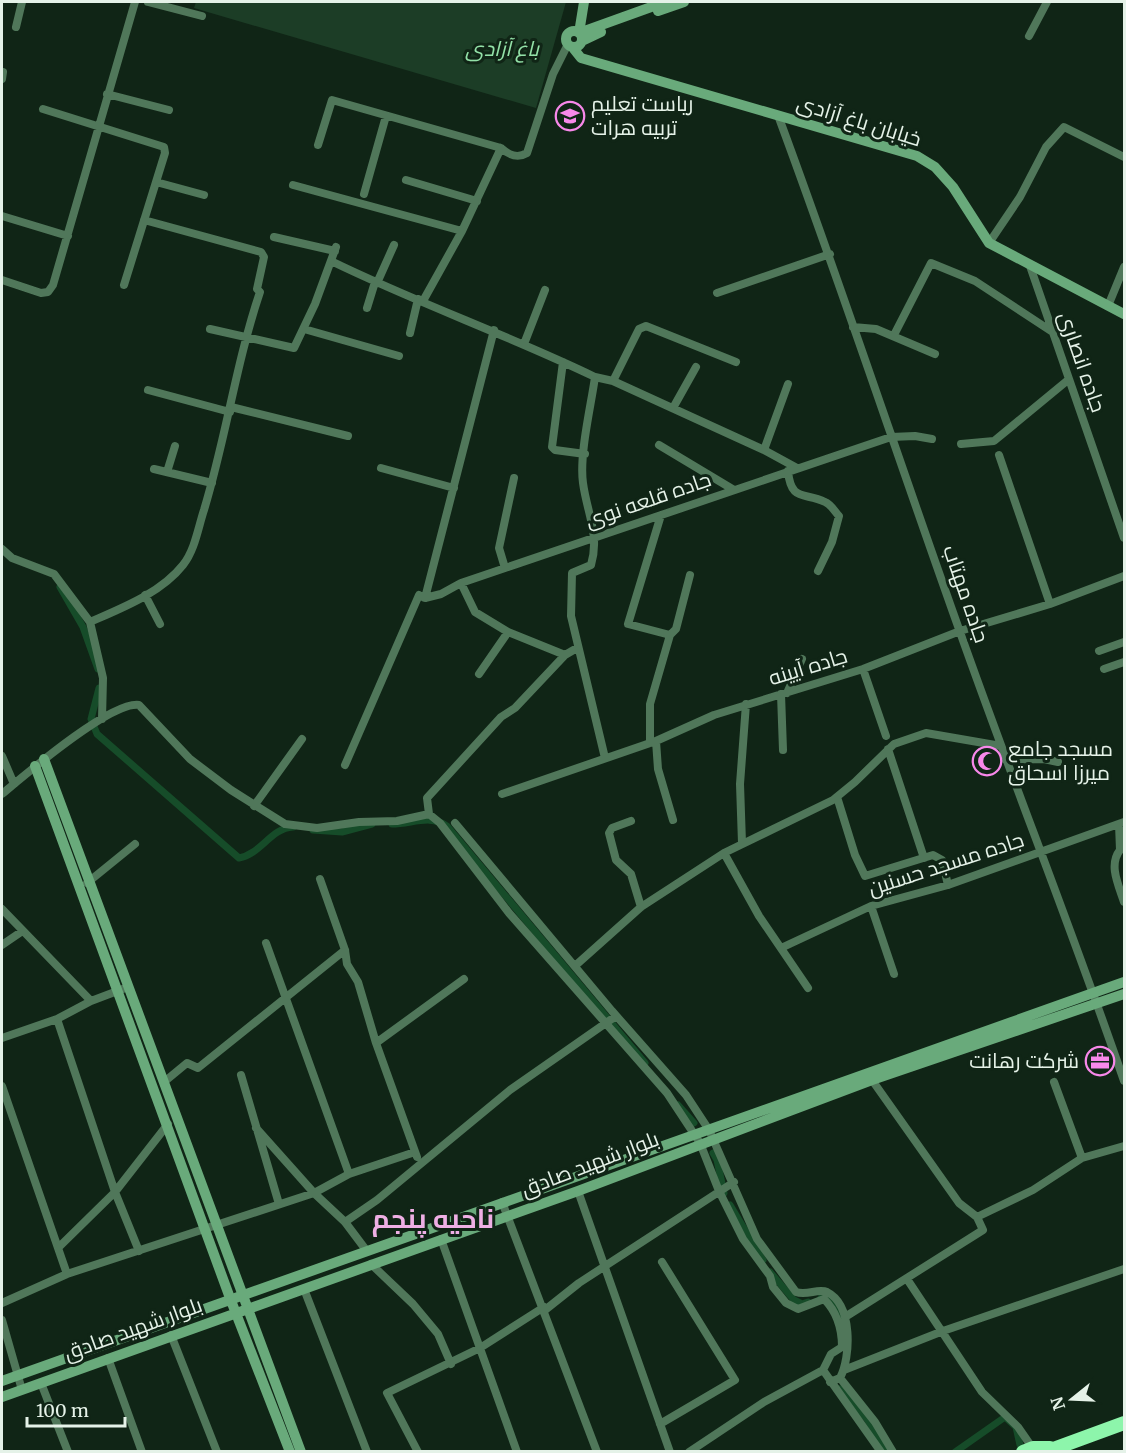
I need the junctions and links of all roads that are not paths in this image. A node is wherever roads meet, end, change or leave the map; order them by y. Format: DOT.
graph roads {
  1 [pos="22,2"];
  2 [pos="135,2"];
  3 [pos="148,2"];
  4 [pos="665,2"];
  5 [pos="684,2"];
  6 [pos="1047,2"];
  7 [pos="581,4"];
  8 [pos="202,16"];
  9 [pos="602,26"];
  10 [pos="16,27"];
  11 [pos="1029,36"];
  12 [pos="575,39"];
  13 [pos="107,94"];
  14 [pos="43,109"];
  15 [pos="168,110"];
  16 [pos="386,116"];
  17 [pos="779,118"];
  18 [pos="99,126"];
  19 [pos="318,145"];
  20 [pos="501,148"];
  21 [pos="1125,157"];
  22 [pos="406,180"];
  23 [pos="156,182"];
  24 [pos="293,185"];
  25 [pos="364,194"];
  26 [pos="204,195"];
  27 [pos="477,201"];
  28 [pos="2,216"];
  29 [pos="144,220"];
  30 [pos="462,231"];
  31 [pos="68,236"];
  32 [pos="274,237"];
  33 [pos="989,243"];
  34 [pos="394,244"];
  35 [pos="830,254"];
  36 [pos="331,261"];
  37 [pos="1030,266"];
  38 [pos="1125,267"];
  39 [pos="2,280"];
  40 [pos="376,283"];
  41 [pos="124,285"];
  42 [pos="545,290"];
  43 [pos="717,293"];
  44 [pos="421,300"];
  45 [pos="1108,306"];
  46 [pos="367,308"];
  47 [pos="1125,314"];
  48 [pos="853,327"];
  49 [pos="210,329"];
  50 [pos="304,329"];
  51 [pos="495,330"];
  52 [pos="1051,331"];
  53 [pos="410,333"];
  54 [pos="894,335"];
  55 [pos="245,338"];
  56 [pos="524,344"];
  57 [pos="935,354"];
  58 [pos="399,356"];
  59 [pos="563,362"];
  60 [pos="736,363"];
  61 [pos="696,367"];
  62 [pos="595,376"];
  63 [pos="1068,380"];
  64 [pos="612,381"];
  65 [pos="788,384"];
  66 [pos="148,390"];
  67 [pos="673,408"];
  68 [pos="231,409"];
  69 [pos="348,435"];
  70 [pos="891,437"];
  71 [pos="932,439"];
  72 [pos="961,444"];
  73 [pos="659,445"];
  74 [pos="175,446"];
  75 [pos="764,450"];
  76 [pos="585,454"];
  77 [pos="999,455"];
  78 [pos="381,468"];
  79 [pos="797,468"];
  80 [pos="154,469"];
  81 [pos="788,471"];
  82 [pos="167,472"];
  83 [pos="514,478"];
  84 [pos="212,483"];
  85 [pos="454,488"];
  86 [pos="734,490"];
  87 [pos="661,515"];
  88 [pos="595,537"];
  89 [pos="1125,538"];
  90 [pos="2,549"];
  91 [pos="505,568"];
  92 [pos="818,571"];
  93 [pos="690,575"];
  94 [pos="1125,576"];
  95 [pos="461,583"];
  96 [pos="145,595"];
  97 [pos="422,596"];
  98 [pos="1050,604"];
  99 [pos="90,622"];
  100 [pos="160,624"];
  101 [pos="960,631"];
  102 [pos="508,632"];
  103 [pos="670,635"];
  104 [pos="1125,642"];
  105 [pos="577,648"];
  106 [pos="1098,651"];
  107 [pos="565,656"];
  108 [pos="802,659"];
  109 [pos="1125,662"];
  110 [pos="863,669"];
  111 [pos="1104,669"];
  112 [pos="479,674"];
  113 [pos="784,694"];
  114 [pos="746,704"];
  115 [pos="96,723"];
  116 [pos="886,736"];
  117 [pos="302,739"];
  118 [pos="653,742"];
  119 [pos="1001,746"];
  120 [pos="888,749"];
  121 [pos="783,750"];
  122 [pos="2,756"];
  123 [pos="605,758"];
  124 [pos="44,759"];
  125 [pos="1006,760"];
  126 [pos="1058,762"];
  127 [pos="345,765"];
  128 [pos="35,766"];
  129 [pos="14,784"];
  130 [pos="2,794"];
  131 [pos="502,794"];
  132 [pos="837,797"];
  133 [pos="254,806"];
  134 [pos="429,814"];
  135 [pos="673,820"];
  136 [pos="631,821"];
  137 [pos="455,823"];
  138 [pos="1122,823"];
  139 [pos="742,843"];
  140 [pos="135,844"];
  141 [pos="724,853"];
  142 [pos="1041,853"];
  143 [pos="924,858"];
  144 [pos="320,879"];
  145 [pos="85,884"];
  146 [pos="948,885"];
  147 [pos="522,902"];
  148 [pos="1125,902"];
  149 [pos="871,906"];
  150 [pos="641,907"];
  151 [pos="2,909"];
  152 [pos="509,913"];
  153 [pos="21,932"];
  154 [pos="266,943"];
  155 [pos="2,945"];
  156 [pos="781,948"];
  157 [pos="345,950"];
  158 [pos="576,965"];
  159 [pos="894,974"];
  160 [pos="464,979"];
  161 [pos="1125,982"];
  162 [pos="808,988"];
  163 [pos="123,989"];
  164 [pos="1125,994"];
  165 [pos="284,996"];
  166 [pos="1096,999"];
  167 [pos="91,1001"];
  168 [pos="57,1019"];
  169 [pos="611,1020"];
  170 [pos="2,1038"];
  171 [pos="376,1043"];
  172 [pos="241,1075"];
  173 [pos="872,1080"];
  174 [pos="1125,1081"];
  175 [pos="1054,1082"];
  176 [pos="164,1083"];
  177 [pos="2,1086"];
  178 [pos="168,1124"];
  179 [pos="256,1128"];
  180 [pos="711,1134"];
  181 [pos="698,1139"];
  182 [pos="1125,1146"];
  183 [pos="415,1152"];
  184 [pos="1082,1158"];
  185 [pos="420,1163"];
  186 [pos="350,1174"];
  187 [pos="726,1188"];
  188 [pos="578,1191"];
  189 [pos="115,1192"];
  190 [pos="314,1193"];
  191 [pos="502,1202"];
  192 [pos="279,1204"];
  193 [pos="507,1216"];
  194 [pos="977,1217"];
  195 [pos="345,1222"];
  196 [pos="211,1227"];
  197 [pos="441,1239"];
  198 [pos="59,1247"];
  199 [pos="366,1250"];
  200 [pos="139,1251"];
  201 [pos="663,1262"];
  202 [pos="371,1264"];
  203 [pos="605,1268"];
  204 [pos="1125,1269"];
  205 [pos="67,1274"];
  206 [pos="907,1279"];
  207 [pos="304,1289"];
  208 [pos="236,1296"];
  209 [pos="2,1303"];
  210 [pos="544,1308"];
  211 [pos="241,1310"];
  212 [pos="845,1317"];
  213 [pos="2,1320"];
  214 [pos="943,1331"];
  215 [pos="171,1335"];
  216 [pos="480,1348"];
  217 [pos="108,1358"];
  218 [pos="450,1364"];
  219 [pos="823,1370"];
  220 [pos="842,1374"];
  221 [pos="17,1375"];
  222 [pos="2,1381"];
  223 [pos="830,1382"];
  224 [pos="41,1383"];
  225 [pos="22,1390"];
  226 [pos="2,1397"];
  227 [pos="660,1424"];
  228 [pos="1125,1424"];
  229 [pos="1037,1450"];
  230 [pos="68,1452"];
  231 [pos="142,1452"];
  232 [pos="217,1452"];
  233 [pos="290,1452"];
  234 [pos="301,1452"];
  235 [pos="367,1452"];
  236 [pos="418,1452"];
  237 [pos="517,1452"];
  238 [pos="597,1452"];
  239 [pos="670,1452"];
  240 [pos="689,1452"];
  241 [pos="880,1452"];
  242 [pos="893,1452"];
  1 -- 10 [label="street"];
  2 -- 13 [label="street"];
  3 -- 8 [label="street"];
  4 -- 9 [label="main road"];
  5 -- 12 [label="main road"];
  6 -- 11 [label="street"];
  7 -- 9 [label="main road"];
  7 -- 12 [label="main road"];
  9 -- 12 [label="main road"];
  12 -- 17 [label="main road, خیابان باغ آزادی"];
  12 -- 20 [label="street"];
  13 -- 15 [label="street"];
  13 -- 18 [label="street"];
  14 -- 18 [label="street"];
  16 -- 19 [label="street"];
  16 -- 20 [label="street"];
  16 -- 25 [label="street"];
  17 -- 33 [label="main road, خیابان باغ آزادی"];
  17 -- 35 [label="street, جاده مهتاب"];
  18 -- 23 [label="street"];
  18 -- 31 [label="street"];
  20 -- 27 [label="street"];
  21 -- 33 [label="street"];
  22 -- 27 [label="street"];
  23 -- 26 [label="street"];
  23 -- 29 [label="street"];
  24 -- 30 [label="street"];
  27 -- 30 [label="street"];
  28 -- 31 [label="street"];
  29 -- 41 [label="street"];
  29 -- 55 [label="street"];
  30 -- 44 [label="street"];
  31 -- 39 [label="street"];
  32 -- 36 [label="street"];
  33 -- 37 [label="main road, خیابان باغ آزادی"];
  34 -- 40 [label="street"];
  35 -- 43 [label="street"];
  35 -- 48 [label="street, جاده مهتاب"];
  36 -- 40 [label="street"];
  36 -- 50 [label="street"];
  37 -- 45 [label="main road, خیابان باغ آزادی"];
  37 -- 52 [label="street, جاده انصاری"];
  38 -- 45 [label="street"];
  40 -- 44 [label="street"];
  40 -- 46 [label="street"];
  42 -- 56 [label="street"];
  44 -- 51 [label="street"];
  44 -- 53 [label="street"];
  45 -- 47 [label="main road, خیابان باغ آزادی"];
  48 -- 54 [label="street"];
  48 -- 70 [label="street, جاده مهتاب"];
  49 -- 55 [label="street"];
  50 -- 55 [label="street"];
  50 -- 58 [label="street"];
  51 -- 56 [label="street"];
  51 -- 85 [label="street"];
  52 -- 54 [label="street"];
  52 -- 63 [label="street, جاده انصاری"];
  54 -- 57 [label="street"];
  55 -- 68 [label="street"];
  56 -- 59 [label="street"];
  59 -- 62 [label="street"];
  59 -- 76 [label="street"];
  60 -- 64 [label="street"];
  61 -- 67 [label="street"];
  62 -- 64 [label="street"];
  62 -- 76 [label="street"];
  63 -- 72 [label="street"];
  63 -- 89 [label="street, جاده انصاری"];
  64 -- 67 [label="street"];
  65 -- 75 [label="street"];
  66 -- 68 [label="street"];
  67 -- 75 [label="street"];
  68 -- 69 [label="street"];
  68 -- 84 [label="street"];
  70 -- 71 [label="street, جاده قلعه نوی"];
  70 -- 79 [label="street, جاده قلعه نوی"];
  70 -- 101 [label="street, جاده مهتاب"];
  73 -- 86 [label="street"];
  74 -- 82 [label="street"];
  75 -- 79 [label="street"];
  76 -- 88 [label="street"];
  77 -- 98 [label="street"];
  78 -- 85 [label="street"];
  79 -- 81 [label="street, جاده قلعه نوی"];
  80 -- 82 [label="street"];
  81 -- 86 [label="street, جاده قلعه نوی"];
  81 -- 92 [label="street"];
  82 -- 84 [label="street"];
  83 -- 91 [label="street"];
  84 -- 96 [label="street"];
  85 -- 97 [label="street"];
  86 -- 87 [label="street, جاده قلعه نوی"];
  87 -- 88 [label="street, جاده قلعه نوی"];
  87 -- 103 [label="street"];
  88 -- 91 [label="street, جاده قلعه نوی"];
  88 -- 105 [label="street"];
  90 -- 99 [label="street"];
  91 -- 95 [label="street, جاده قلعه نوی"];
  93 -- 103 [label="street"];
  94 -- 98 [label="street, جاده آیینه"];
  95 -- 97 [label="street, جاده قلعه نوی"];
  95 -- 102 [label="street"];
  96 -- 99 [label="street"];
  96 -- 100 [label="street"];
  97 -- 127 [label="street"];
  98 -- 101 [label="street, جاده آیینه"];
  99 -- 115 [label="street"];
  101 -- 110 [label="street, جاده آیینه"];
  101 -- 119 [label="street, جاده مهتاب"];
  102 -- 107 [label="street"];
  102 -- 112 [label="street"];
  103 -- 118 [label="street"];
  104 -- 106 [label="street"];
  105 -- 107 [label="street"];
  105 -- 123 [label="street"];
  107 -- 134 [label="street"];
  108 -- 113 [label="street"];
  109 -- 111 [label="street"];
  110 -- 113 [label="street, جاده آیینه"];
  110 -- 116 [label="street"];
  113 -- 114 [label="street, جاده آیینه"];
  113 -- 121 [label="street"];
  114 -- 118 [label="street, جاده آیینه"];
  114 -- 139 [label="street"];
  115 -- 124 [label="street"];
  115 -- 133 [label="street"];
  117 -- 133 [label="street"];
  118 -- 123 [label="street, جاده آیینه"];
  118 -- 135 [label="street"];
  119 -- 120 [label="street"];
  119 -- 125 [label="street, جاده مهتاب"];
  120 -- 132 [label="street"];
  120 -- 143 [label="street"];
  122 -- 129 [label="street"];
  123 -- 131 [label="street, جاده آیینه"];
  124 -- 128 [label="street"];
  124 -- 145 [label="main road"];
  125 -- 126 [label="street"];
  125 -- 142 [label="street, جاده مهتاب"];
  128 -- 129 [label="street"];
  128 -- 145 [label="main road"];
  129 -- 130 [label="street"];
  132 -- 139 [label="street"];
  132 -- 143 [label="street"];
  133 -- 134 [label="street"];
  134 -- 152 [label="street"];
  136 -- 150 [label="street"];
  137 -- 147 [label="street"];
  138 -- 142 [label="street, جاده مسجد حسنین"];
  138 -- 148 [label="street"];
  139 -- 141 [label="street"];
  140 -- 145 [label="street"];
  141 -- 150 [label="street"];
  141 -- 156 [label="street"];
  142 -- 146 [label="street, جاده مسجد حسنین"];
  142 -- 166 [label="street, جاده مهتاب"];
  143 -- 146 [label="street"];
  144 -- 157 [label="street"];
  145 -- 163 [label="main road"];
  146 -- 149 [label="street, جاده مسجد حسنین"];
  147 -- 152 [label="street"];
  147 -- 158 [label="street"];
  149 -- 156 [label="street, جاده مسجد حسنین"];
  149 -- 159 [label="street"];
  150 -- 158 [label="street"];
  151 -- 153 [label="street"];
  152 -- 169 [label="street"];
  153 -- 155 [label="street"];
  153 -- 167 [label="street"];
  154 -- 165 [label="street"];
  156 -- 162 [label="street"];
  157 -- 165 [label="street"];
  157 -- 171 [label="street"];
  158 -- 169 [label="street"];
  160 -- 171 [label="street"];
  161 -- 166 [label="main road, بلوار شهید صادق"];
  163 -- 167 [label="street"];
  163 -- 176 [label="main road"];
  163 -- 178 [label="main road"];
  164 -- 166 [label="main road, بلوار شهید صادق"];
  165 -- 176 [label="street"];
  165 -- 186 [label="street"];
  166 -- 173 [label="main road, بلوار شهید صادق"];
  166 -- 174 [label="street, جاده مهتاب"];
  166 -- 180 [label="main road, بلوار شهید صادق"];
  167 -- 168 [label="street"];
  168 -- 170 [label="street"];
  168 -- 189 [label="street"];
  169 -- 180 [label="street"];
  169 -- 181 [label="street"];
  169 -- 185 [label="street"];
  171 -- 183 [label="street"];
  172 -- 179 [label="street"];
  173 -- 180 [label="main road, بلوار شهید صادق"];
  173 -- 194 [label="street"];
  175 -- 184 [label="street"];
  176 -- 196 [label="main road"];
  177 -- 198 [label="street"];
  178 -- 189 [label="street"];
  178 -- 196 [label="main road"];
  179 -- 190 [label="street"];
  179 -- 192 [label="street"];
  180 -- 181 [label="main road, بلوار شهید صادق"];
  180 -- 187 [label="street"];
  181 -- 187 [label="street"];
  181 -- 188 [label="main road, بلوار شهید صادق"];
  181 -- 191 [label="main road, بلوار شهید صادق"];
  182 -- 184 [label="street"];
  183 -- 185 [label="street"];
  183 -- 186 [label="street"];
  184 -- 194 [label="street"];
  185 -- 195 [label="street"];
  186 -- 190 [label="street"];
  187 -- 203 [label="street"];
  187 -- 212 [label="street"];
  187 -- 219 [label="street"];
  188 -- 193 [label="main road, بلوار شهید صادق"];
  188 -- 203 [label="street"];
  189 -- 198 [label="street"];
  189 -- 200 [label="street"];
  190 -- 192 [label="street"];
  190 -- 195 [label="street"];
  191 -- 193 [label="street"];
  191 -- 199 [label="main road, بلوار شهید صادق"];
  192 -- 196 [label="street"];
  193 -- 197 [label="main road, بلوار شهید صادق"];
  193 -- 210 [label="street"];
  194 -- 206 [label="street"];
  195 -- 199 [label="street"];
  196 -- 200 [label="street"];
  196 -- 208 [label="main road"];
  197 -- 202 [label="main road, بلوار شهید صادق"];
  197 -- 216 [label="street"];
  198 -- 205 [label="street"];
  199 -- 208 [label="main road, بلوار شهید صادق"];
  200 -- 205 [label="street"];
  201 -- 227 [label="street"];
  202 -- 207 [label="main road, بلوار شهید صادق"];
  202 -- 218 [label="street"];
  203 -- 210 [label="street"];
  203 -- 227 [label="street"];
  204 -- 214 [label="street"];
  205 -- 209 [label="street"];
  206 -- 212 [label="street"];
  206 -- 214 [label="street"];
  207 -- 211 [label="main road, بلوار شهید صادق"];
  207 -- 235 [label="street"];
  208 -- 211 [label="main road"];
  208 -- 221 [label="main road, بلوار شهید صادق"];
  210 -- 216 [label="street"];
  210 -- 238 [label="street"];
  211 -- 215 [label="main road, بلوار شهید صادق"];
  211 -- 233 [label="main road"];
  211 -- 234 [label="main road"];
  212 -- 220 [label="street"];
  213 -- 221 [label="street"];
  214 -- 220 [label="street"];
  214 -- 229 [label="street"];
  215 -- 217 [label="main road, بلوار شهید صادق"];
  215 -- 232 [label="street"];
  216 -- 218 [label="street"];
  216 -- 237 [label="street"];
  217 -- 224 [label="main road, بلوار شهید صادق"];
  217 -- 231 [label="street"];
  218 -- 236 [label="street"];
  219 -- 223 [label="street"];
  219 -- 240 [label="street"];
  220 -- 223 [label="street"];
  220 -- 242 [label="street"];
  221 -- 222 [label="main road, بلوار شهید صادق"];
  221 -- 225 [label="street"];
  223 -- 241 [label="street"];
  224 -- 225 [label="main road, بلوار شهید صادق"];
  224 -- 230 [label="street"];
  225 -- 226 [label="main road, بلوار شهید صادق"];
  227 -- 239 [label="street"];
  228 -- 229 [label="highway"];
}
